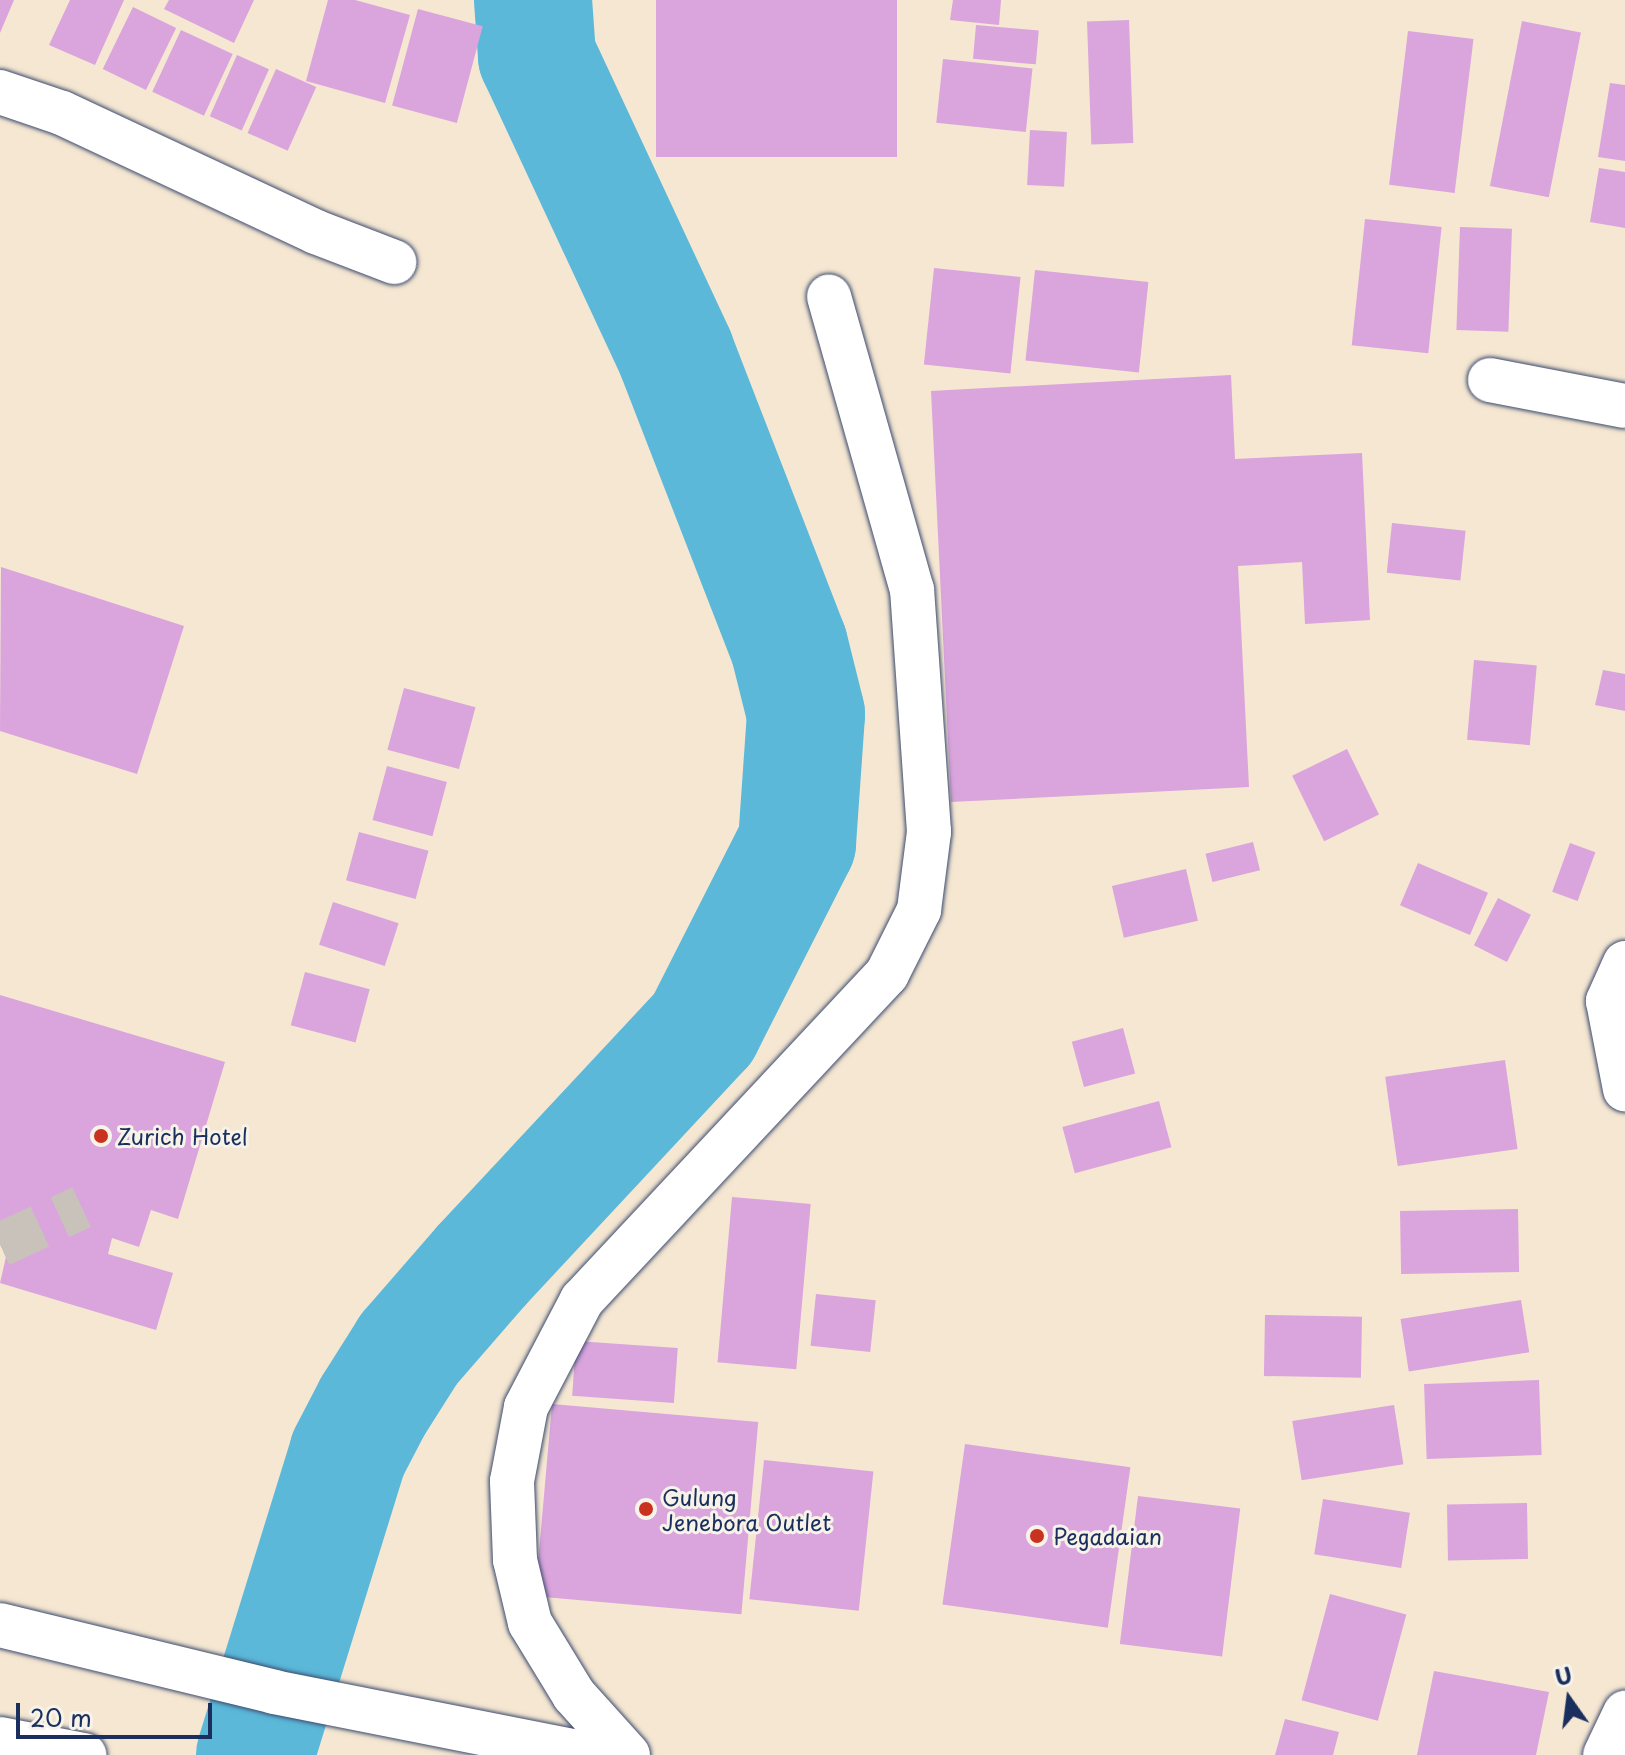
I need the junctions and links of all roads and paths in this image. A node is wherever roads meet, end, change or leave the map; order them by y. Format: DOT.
graph roads {
  1 [pos="0,92"];
  2 [pos="394,262"];
  3 [pos="829,296"];
  4 [pos="1490,380"];
  5 [pos="1625,406"];
  6 [pos="1625,963"];
  7 [pos="1625,1089"];
  8 [pos="0,1625"];
  9 [pos="1625,1713"];
  10 [pos="0,1739"];
  11 [pos="73,1753"];
  12 [pos="592,1755"];
  13 [pos="628,1755"];
  14 [pos="1605,1755"];
  1 -- 2 [label="main road"];
  3 -- 13 [label="main road"];
  4 -- 5 [label="main road"];
  6 -- 7 [label="main road"];
  8 -- 12 [label="main road"];
  9 -- 14 [label="main road"];
  10 -- 11 [label="main road"];
}
